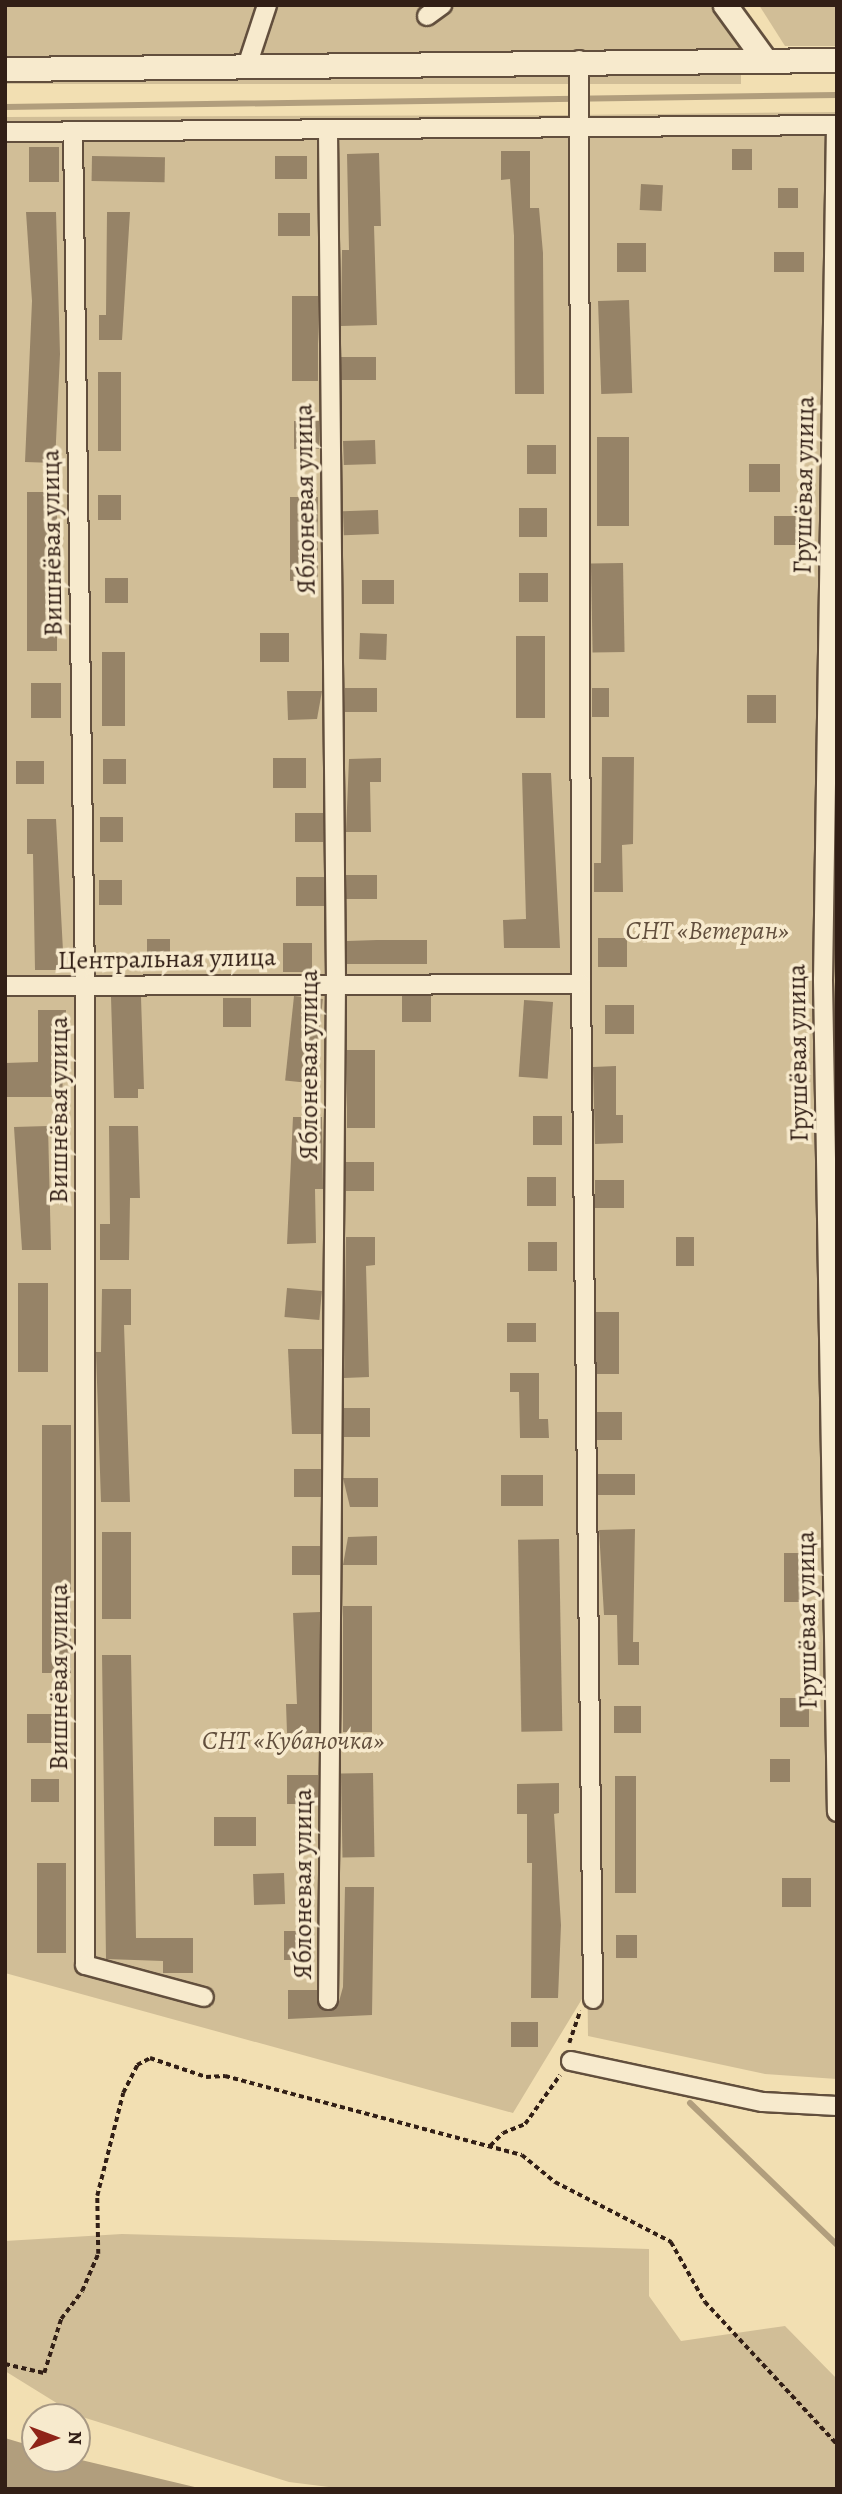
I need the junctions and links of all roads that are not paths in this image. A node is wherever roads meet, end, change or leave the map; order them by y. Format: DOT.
graph roads {
  1 [pos="267,5"];
  2 [pos="442,5"];
  3 [pos="725,5"];
  4 [pos="427,16"];
  5 [pos="579,60"];
  6 [pos="765,60"];
  7 [pos="837,60"];
  8 [pos="247,66"];
  9 [pos="5,69"];
  10 [pos="836,125"];
  11 [pos="328,131"];
  12 [pos="580,131"];
  13 [pos="5,132"];
  14 [pos="73,132"];
  15 [pos="830,980"];
  16 [pos="336,983"];
  17 [pos="581,984"];
  18 [pos="5,986"];
  19 [pos="85,986"];
  20 [pos="837,1812"];
  21 [pos="204,1997"];
  22 [pos="593,1999"];
  23 [pos="328,2000"];
  24 [pos="571,2060"];
  25 [pos="837,2106"];
  1 -- 8 [label="street"];
  2 -- 4 [label="street"];
  3 -- 6 [label="street"];
  5 -- 6 [label="street"];
  5 -- 8 [label="street"];
  5 -- 12 [label="street"];
  6 -- 7 [label="street"];
  8 -- 9 [label="street"];
  10 -- 12 [label="street"];
  10 -- 15 [label="street, Грушёвая улица"];
  11 -- 12 [label="street"];
  11 -- 14 [label="street"];
  11 -- 16 [label="street, Яблоневая улица"];
  12 -- 17 [label="street"];
  13 -- 14 [label="street"];
  14 -- 19 [label="street, Вишнёвая улица"];
  15 -- 20 [label="street, Грушёвая улица"];
  16 -- 17 [label="street, Центральная улица"];
  16 -- 19 [label="street, Центральная улица"];
  16 -- 23 [label="street, Яблоневая улица"];
  17 -- 22 [label="street"];
  18 -- 19 [label="street, Центральная улица"];
  19 -- 21 [label="street, Вишнёвая улица"];
  24 -- 25 [label="street"];
}
